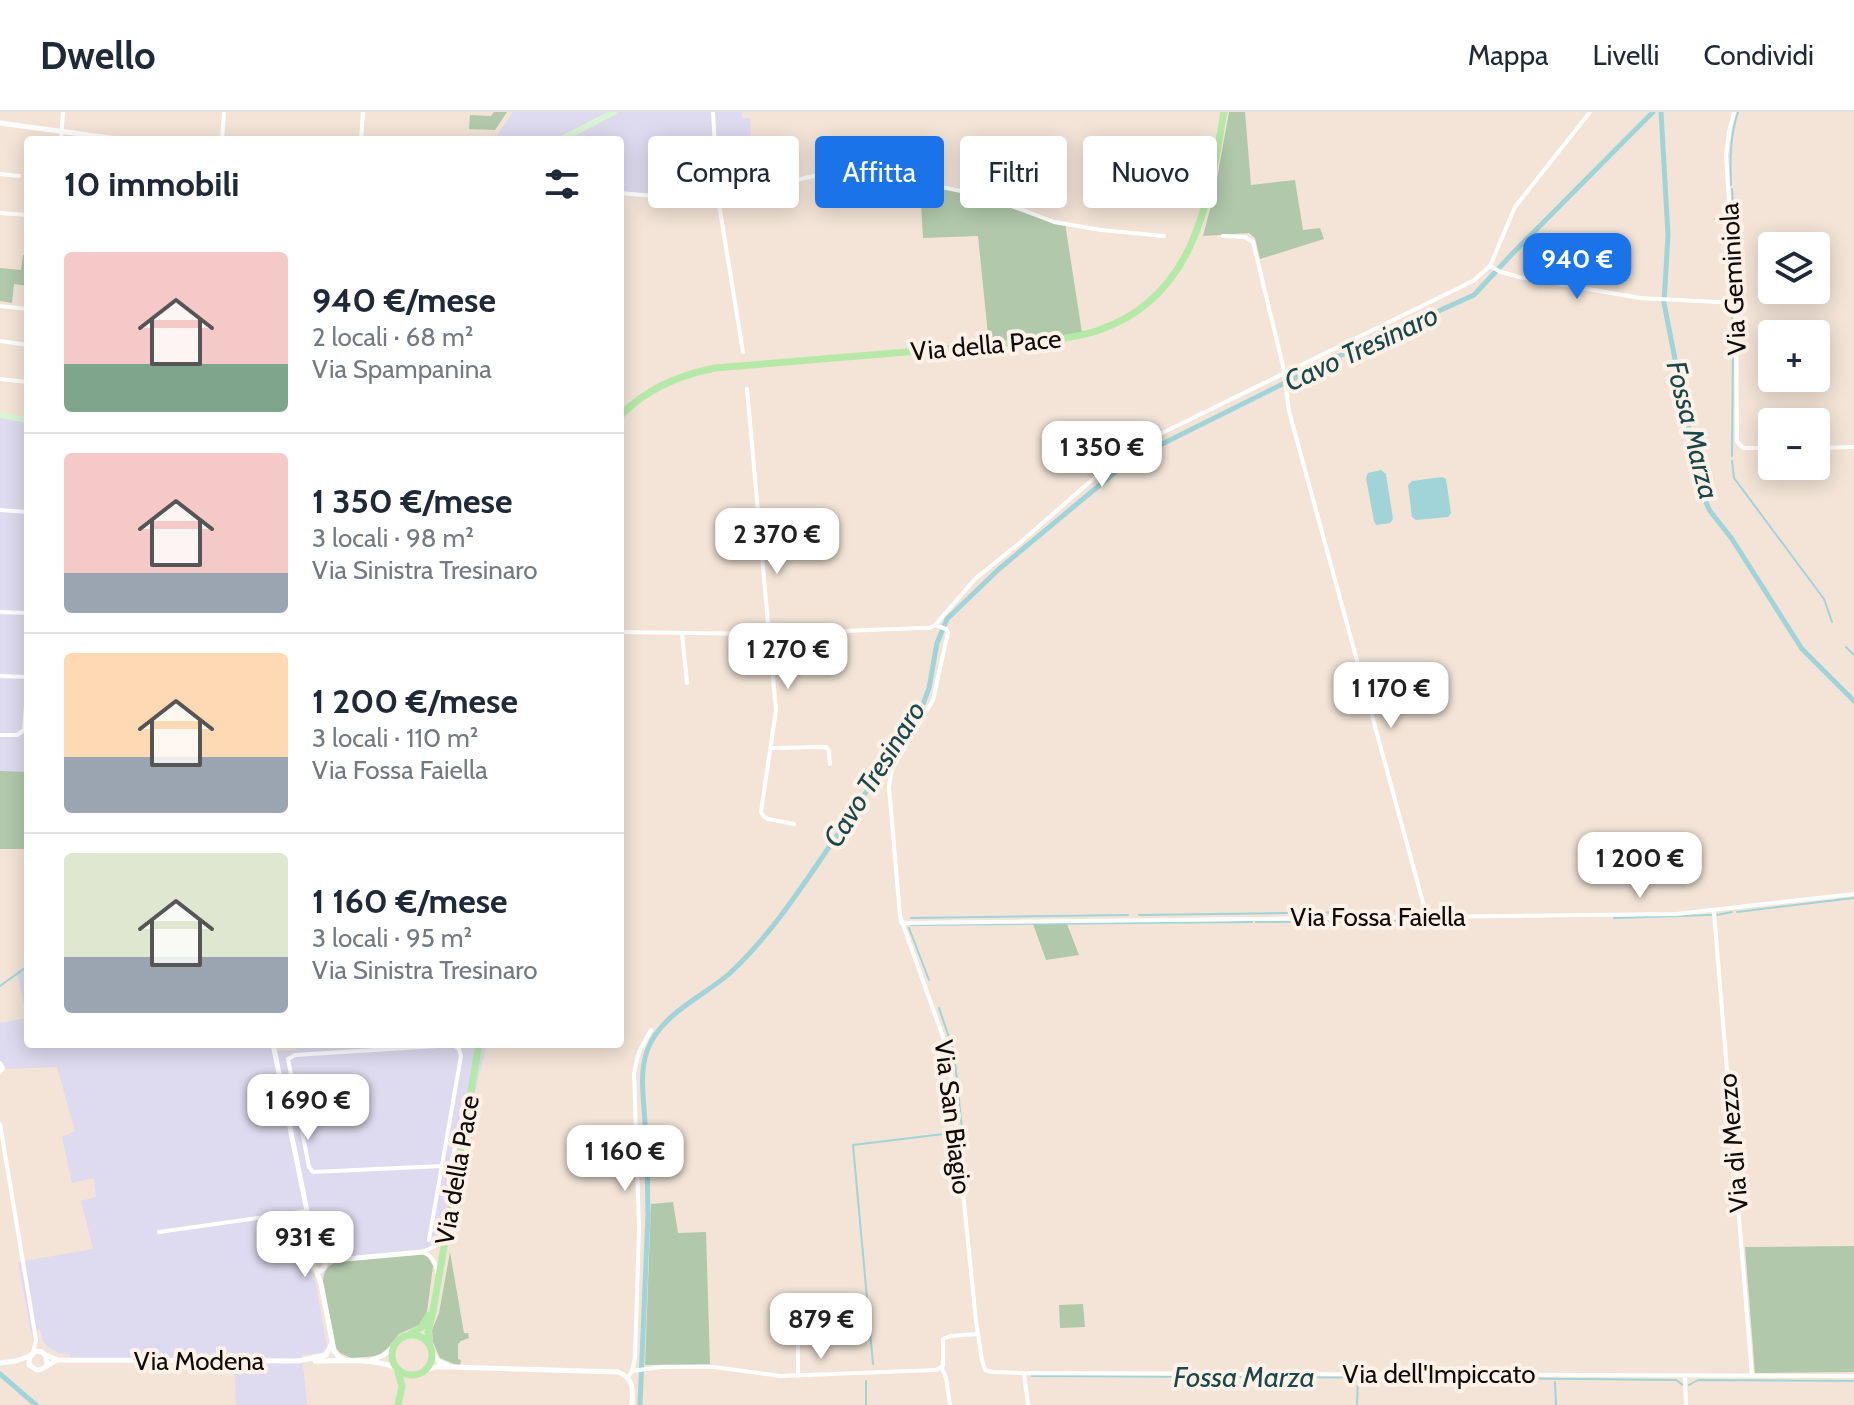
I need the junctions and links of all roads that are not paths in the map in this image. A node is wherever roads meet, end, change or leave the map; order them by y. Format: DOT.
graph roads {
  1 [pos="63,112"];
  2 [pos="224,112"];
  3 [pos="363,112"];
  4 [pos="614,112"];
  5 [pos="713,112"];
  6 [pos="1224,112"];
  7 [pos="1590,112"];
  8 [pos="1734,112"];
  9 [pos="0,123"];
  10 [pos="61,136"];
  11 [pos="222,136"];
  12 [pos="361,136"];
  13 [pos="568,136"];
  14 [pos="714,136"];
  15 [pos="0,174"];
  16 [pos="19,176"];
  17 [pos="799,179"];
  18 [pos="624,193"];
  19 [pos="648,195"];
  20 [pos="720,208"];
  21 [pos="0,213"];
  22 [pos="24,215"];
  23 [pos="1164,236"];
  24 [pos="1223,236"];
  25 [pos="1495,269"];
  26 [pos="1736,303"];
  27 [pos="0,306"];
  28 [pos="24,309"];
  29 [pos="0,341"];
  30 [pos="24,344"];
  31 [pos="743,352"];
  32 [pos="1284,375"];
  33 [pos="0,379"];
  34 [pos="24,382"];
  35 [pos="747,389"];
  36 [pos="624,412"];
  37 [pos="0,413"];
  38 [pos="24,419"];
  39 [pos="1854,447"];
  40 [pos="1758,448"];
  41 [pos="1830,448"];
  42 [pos="0,510"];
  43 [pos="24,512"];
  44 [pos="0,612"];
  45 [pos="24,613"];
  46 [pos="940,627"];
  47 [pos="624,632"];
  48 [pos="682,633"];
  49 [pos="769,634"];
  50 [pos="0,676"];
  51 [pos="24,678"];
  52 [pos="687,683"];
  53 [pos="24,715"];
  54 [pos="0,735"];
  55 [pos="771,748"];
  56 [pos="830,764"];
  57 [pos="794,824"];
  58 [pos="1854,894"];
  59 [pos="1713,911"];
  60 [pos="1427,917"];
  61 [pos="901,923"];
  62 [pos="651,1030"];
  63 [pos="274,1048"];
  64 [pos="406,1048"];
  65 [pos="458,1048"];
  66 [pos="478,1048"];
  67 [pos="0,1063"];
  68 [pos="0,1072"];
  69 [pos="298,1115"];
  70 [pos="288,1117"];
  71 [pos="0,1124"];
  72 [pos="465,1127"];
  73 [pos="442,1166"];
  74 [pos="452,1199"];
  75 [pos="307,1211"];
  76 [pos="449,1217"];
  77 [pos="159,1232"];
  78 [pos="429,1240"];
  79 [pos="313,1245"];
  80 [pos="423,1252"];
  81 [pos="314,1260"];
  82 [pos="324,1263"];
  83 [pos="315,1269"];
  84 [pos="321,1284"];
  85 [pos="438,1285"];
  86 [pos="436,1295"];
  87 [pos="798,1332"];
  88 [pos="978,1334"];
  89 [pos="409,1335"];
  90 [pos="36,1340"];
  91 [pos="332,1343"];
  92 [pos="393,1348"];
  93 [pos="432,1350"];
  94 [pos="43,1353"];
  95 [pos="32,1354"];
  96 [pos="58,1360"];
  97 [pos="16,1361"];
  98 [pos="298,1361"];
  99 [pos="346,1361"];
  100 [pos="362,1361"];
  101 [pos="0,1363"];
  102 [pos="47,1365"];
  103 [pos="31,1367"];
  104 [pos="452,1367"];
  105 [pos="396,1368"];
  106 [pos="942,1368"];
  107 [pos="426,1370"];
  108 [pos="632,1372"];
  109 [pos="1024,1373"];
  110 [pos="417,1375"];
  111 [pos="798,1376"];
  112 [pos="1685,1376"];
  113 [pos="1752,1376"];
  114 [pos="1854,1376"];
  115 [pos="399,1405"];
  116 [pos="632,1405"];
  117 [pos="950,1405"];
  118 [pos="1028,1405"];
  119 [pos="1686,1405"];
  1 -- 10 [label="street"];
  2 -- 11 [label="street"];
  3 -- 12 [label="street"];
  4 -- 13 [label="main road"];
  5 -- 14 [label="street"];
  6 -- 36 [label="main road, Via della Pace"];
  7 -- 25 [label="street"];
  8 -- 26 [label="street, Via Geminiola"];
  9 -- 10 [label="street"];
  15 -- 16 [label="street"];
  17 -- 23 [label="street"];
  18 -- 19 [label="street"];
  20 -- 31 [label="street"];
  21 -- 22 [label="street"];
  24 -- 32 [label="street"];
  25 -- 26 [label="street"];
  25 -- 32 [label="street"];
  26 -- 40 [label="street, Via Geminiola"];
  27 -- 28 [label="street"];
  29 -- 30 [label="street"];
  32 -- 46 [label="street"];
  32 -- 60 [label="street"];
  33 -- 34 [label="street"];
  35 -- 49 [label="street"];
  37 -- 38 [label="main road"];
  39 -- 41 [label="street"];
  42 -- 43 [label="street"];
  44 -- 45 [label="street"];
  46 -- 49 [label="street"];
  46 -- 61 [label="street, Via San Biagio"];
  47 -- 48 [label="street"];
  48 -- 49 [label="street"];
  48 -- 52 [label="street"];
  49 -- 55 [label="street"];
  50 -- 51 [label="street"];
  53 -- 54 [label="street"];
  55 -- 56 [label="street"];
  55 -- 57 [label="street"];
  58 -- 59 [label="street, Via Fossa Faiella"];
  59 -- 60 [label="street, Via Fossa Faiella"];
  59 -- 113 [label="street, Via di Mezzo"];
  60 -- 61 [label="street, Via Fossa Faiella"];
  61 -- 88 [label="street, Via San Biagio"];
  62 -- 108 [label="street"];
  63 -- 70 [label="street"];
  64 -- 69 [label="street"];
  65 -- 73 [label="street"];
  66 -- 72 [label="main road, Via della Pace"];
  67 -- 68 [label="street"];
  69 -- 70 [label="street"];
  69 -- 73 [label="street"];
  70 -- 75 [label="street"];
  71 -- 90 [label="street"];
  72 -- 73 [label="street"];
  72 -- 74 [label="main road, Via della Pace"];
  73 -- 74 [label="street"];
  73 -- 78 [label="street"];
  74 -- 76 [label="main road, Via della Pace"];
  75 -- 77 [label="street"];
  75 -- 79 [label="street"];
  76 -- 80 [label="street"];
  76 -- 85 [label="main road, Via della Pace"];
  79 -- 81 [label="street"];
  79 -- 82 [label="street"];
  80 -- 82 [label="street"];
  80 -- 85 [label="street"];
  81 -- 82 [label="street"];
  81 -- 83 [label="street"];
  82 -- 83 [label="street"];
  82 -- 84 [label="street"];
  83 -- 84 [label="street"];
  84 -- 91 [label="street"];
  85 -- 86 [label="main road, Via della Pace"];
  86 -- 89 [label="main road, Via della Pace"];
  86 -- 93 [label="main road, Via della Pace"];
  87 -- 111 [label="street"];
  88 -- 106 [label="street"];
  88 -- 109 [label="street, Via dell'Impiccato"];
  89 -- 92 [label="main road, Via della Pace"];
  89 -- 93 [label="main road"];
  90 -- 94 [label="street"];
  90 -- 95 [label="street"];
  91 -- 98 [label="street, Via Modena"];
  91 -- 99 [label="street"];
  92 -- 100 [label="street"];
  92 -- 105 [label="main road"];
  93 -- 104 [label="street"];
  93 -- 107 [label="main road, Via della Pace"];
  94 -- 95 [label="street"];
  94 -- 96 [label="street"];
  94 -- 102 [label="street"];
  95 -- 97 [label="street"];
  95 -- 103 [label="street"];
  96 -- 98 [label="street, Via Modena"];
  96 -- 102 [label="street"];
  97 -- 101 [label="street"];
  97 -- 103 [label="street"];
  98 -- 99 [label="street"];
  99 -- 100 [label="street"];
  100 -- 105 [label="street"];
  102 -- 103 [label="street"];
  104 -- 107 [label="street"];
  104 -- 108 [label="street"];
  105 -- 110 [label="main road"];
  105 -- 115 [label="main road"];
  106 -- 111 [label="street"];
  106 -- 117 [label="street"];
  107 -- 110 [label="main road"];
  108 -- 111 [label="street"];
  108 -- 116 [label="street"];
  109 -- 112 [label="street, Via dell'Impiccato"];
  109 -- 118 [label="street"];
  110 -- 115 [label="main road"];
  112 -- 113 [label="street, Via dell'Impiccato"];
  112 -- 119 [label="street"];
  113 -- 114 [label="street, Via dell'Impiccato"];
}
